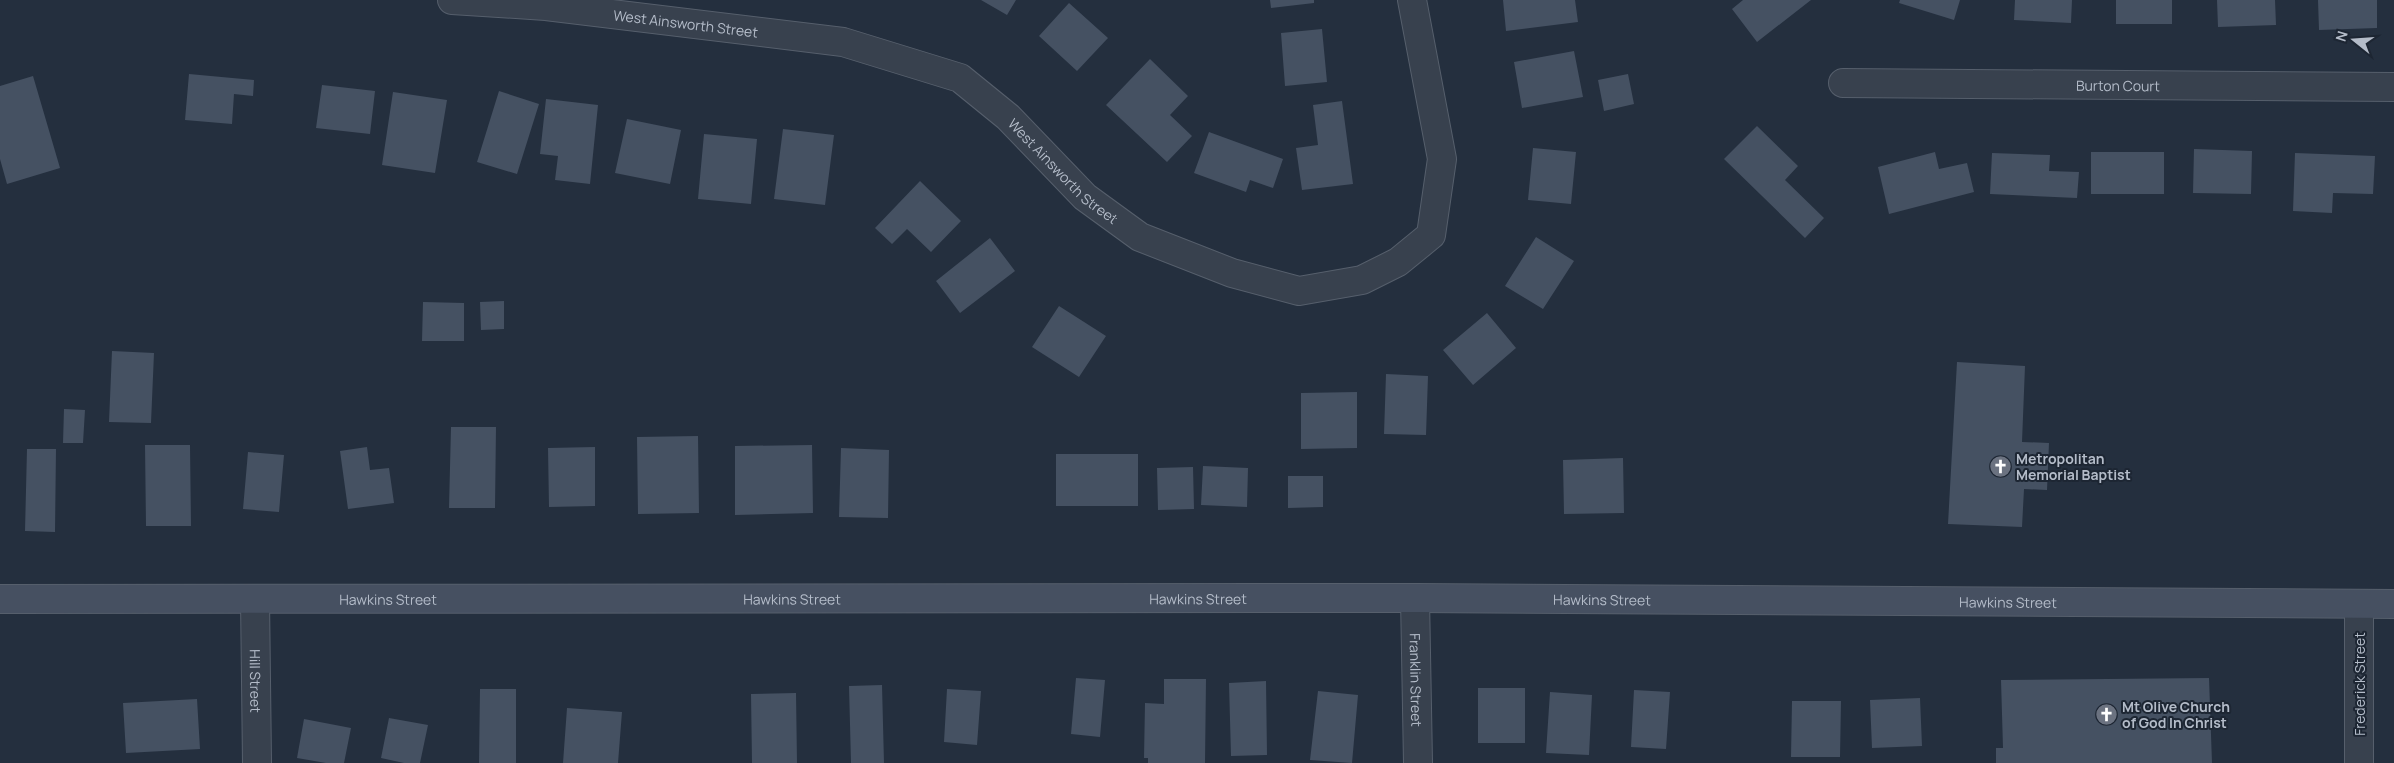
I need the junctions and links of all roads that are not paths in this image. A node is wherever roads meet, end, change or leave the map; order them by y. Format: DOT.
graph roads {
  1 [pos="452,0"];
  2 [pos="1412,0"];
  3 [pos="1843,83"];
  4 [pos="2394,87"];
  5 [pos="0,598"];
  6 [pos="1415,598"];
  7 [pos="255,600"];
  8 [pos="2359,604"];
  9 [pos="2394,604"];
  10 [pos="257,763"];
  11 [pos="1418,763"];
  12 [pos="2359,763"];
  1 -- 2 [label="street, West Ainsworth Street"];
  3 -- 4 [label="street, Burton Court"];
  5 -- 7 [label="street, Hawkins Street"];
  6 -- 7 [label="street, Hawkins Street"];
  6 -- 8 [label="street, Hawkins Street"];
  6 -- 11 [label="street, Franklin Street"];
  7 -- 10 [label="street, Hill Street"];
  8 -- 9 [label="street, Hawkins Street"];
  8 -- 12 [label="street, Frederick Street"];
}
